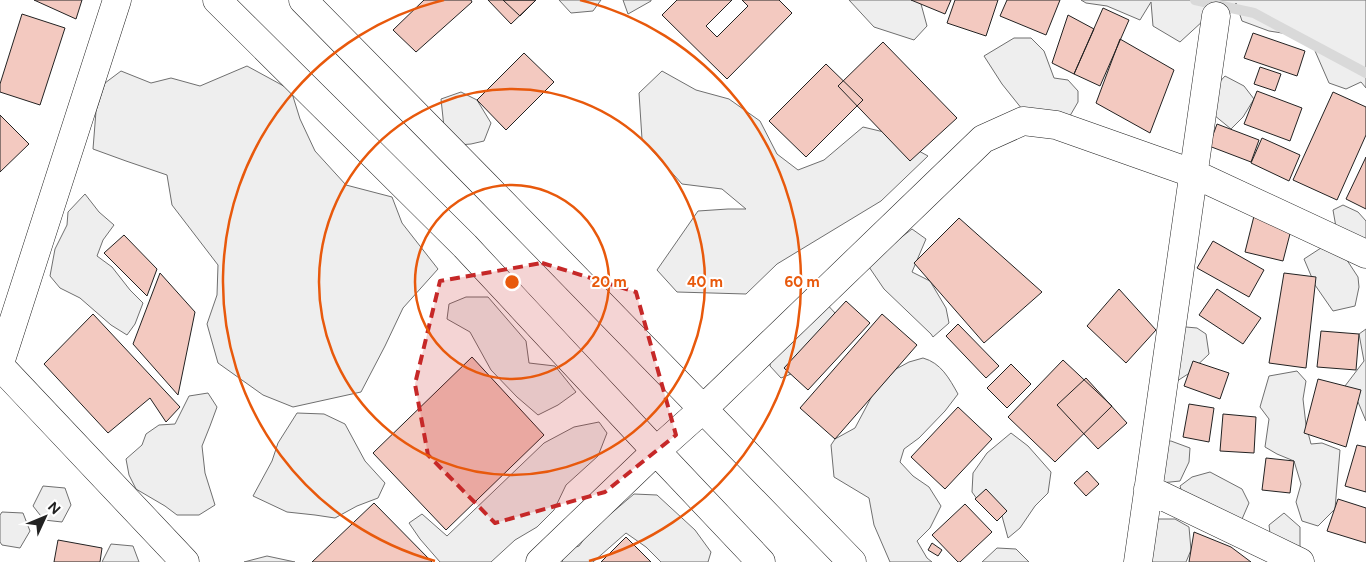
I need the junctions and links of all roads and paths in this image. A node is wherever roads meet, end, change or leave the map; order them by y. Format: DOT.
graph roads {
  1 [pos="117,0"];
  2 [pos="217,0"];
  3 [pos="303,0"];
  4 [pos="1216,16"];
  5 [pos="1192,173"];
  6 [pos="1366,254"];
  7 [pos="0,365"];
  8 [pos="703,409"];
  9 [pos="656,451"];
  10 [pos="1148,489"];
  11 [pos="185,562"];
  12 [pos="540,562"];
  13 [pos="761,562"];
  14 [pos="852,562"];
  15 [pos="1138,562"];
  16 [pos="1300,562"];
  1 -- 7 [label="street"];
  2 -- 9 [label="street"];
  3 -- 8 [label="street"];
  4 -- 5 [label="street"];
  5 -- 6 [label="street"];
  5 -- 8 [label="street"];
  5 -- 10 [label="street"];
  7 -- 11 [label="street"];
  8 -- 9 [label="street"];
  8 -- 14 [label="street"];
  9 -- 12 [label="street"];
  9 -- 13 [label="street"];
  10 -- 15 [label="street"];
  10 -- 16 [label="street"];
}
